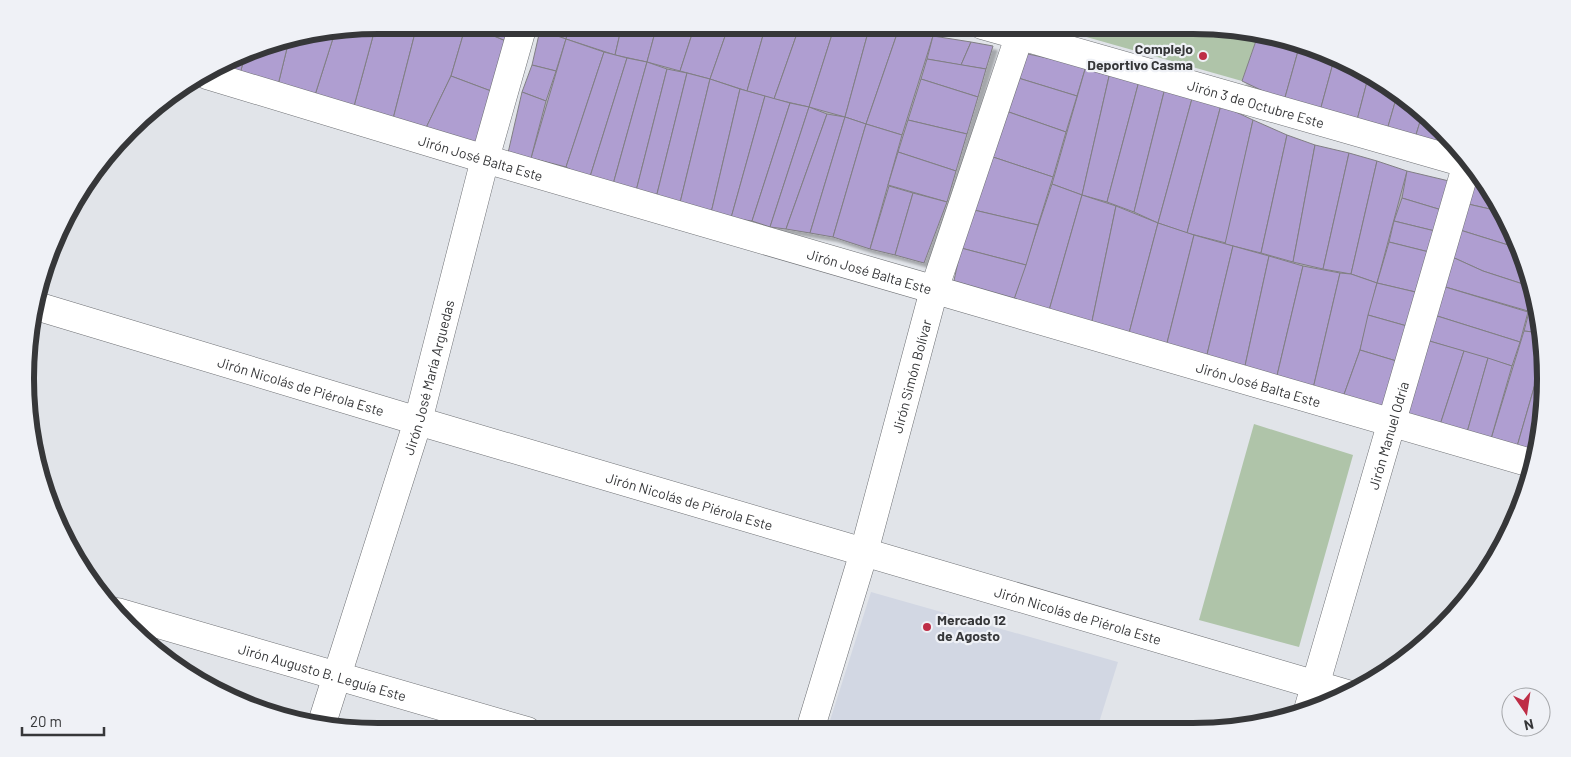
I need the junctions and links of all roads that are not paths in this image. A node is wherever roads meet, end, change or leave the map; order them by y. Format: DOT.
graph roads {
  1 [pos="520,34"];
  2 [pos="1020,34"];
  3 [pos="1034,34"];
  4 [pos="212,77"];
  5 [pos="485,159"];
  6 [pos="1459,160"];
  7 [pos="1467,170"];
  8 [pos="934,290"];
  9 [pos="41,307"];
  10 [pos="418,421"];
  11 [pos="1393,422"];
  12 [pos="1527,462"];
  13 [pos="864,552"];
  14 [pos="128,615"];
  15 [pos="337,676"];
  16 [pos="1316,684"];
  17 [pos="1338,691"];
  18 [pos="1310,702"];
  19 [pos="323,719"];
  20 [pos="496,723"];
  21 [pos="812,723"];
  1 -- 5 [label="street, Jirón José María Arguedas"];
  2 -- 8 [label="street, Jirón Simón Bolívar"];
  3 -- 6 [label="street, Jirón 3 de Octubre Este"];
  4 -- 5 [label="street, Jirón José Balta Este"];
  5 -- 8 [label="street, Jirón José Balta Este"];
  5 -- 10 [label="street, Jirón José María Arguedas"];
  7 -- 11 [label="street, Jirón Manuel Odría"];
  8 -- 11 [label="street, Jirón José Balta Este"];
  8 -- 13 [label="street, Jirón Simón Bolívar"];
  9 -- 10 [label="street, Jirón Nicolás de Piérola Este"];
  10 -- 13 [label="street, Jirón Nicolás de Piérola Este"];
  10 -- 15 [label="street, Jirón José María Arguedas"];
  11 -- 12 [label="street, Jirón José Balta Este"];
  11 -- 16 [label="street, Jirón Manuel Odría"];
  13 -- 16 [label="street, Jirón Nicolás de Piérola Este"];
  13 -- 21 [label="street, Jirón Simón Bolívar"];
  14 -- 15 [label="street, Jirón Augusto B. Leguía Este"];
  15 -- 19 [label="street, Jirón José María Arguedas"];
  15 -- 20 [label="street, Jirón Augusto B. Leguía Este"];
  16 -- 17 [label="street, Jirón Nicolás de Piérola Este"];
  16 -- 18 [label="street, Jirón Manuel Odría"];
}
